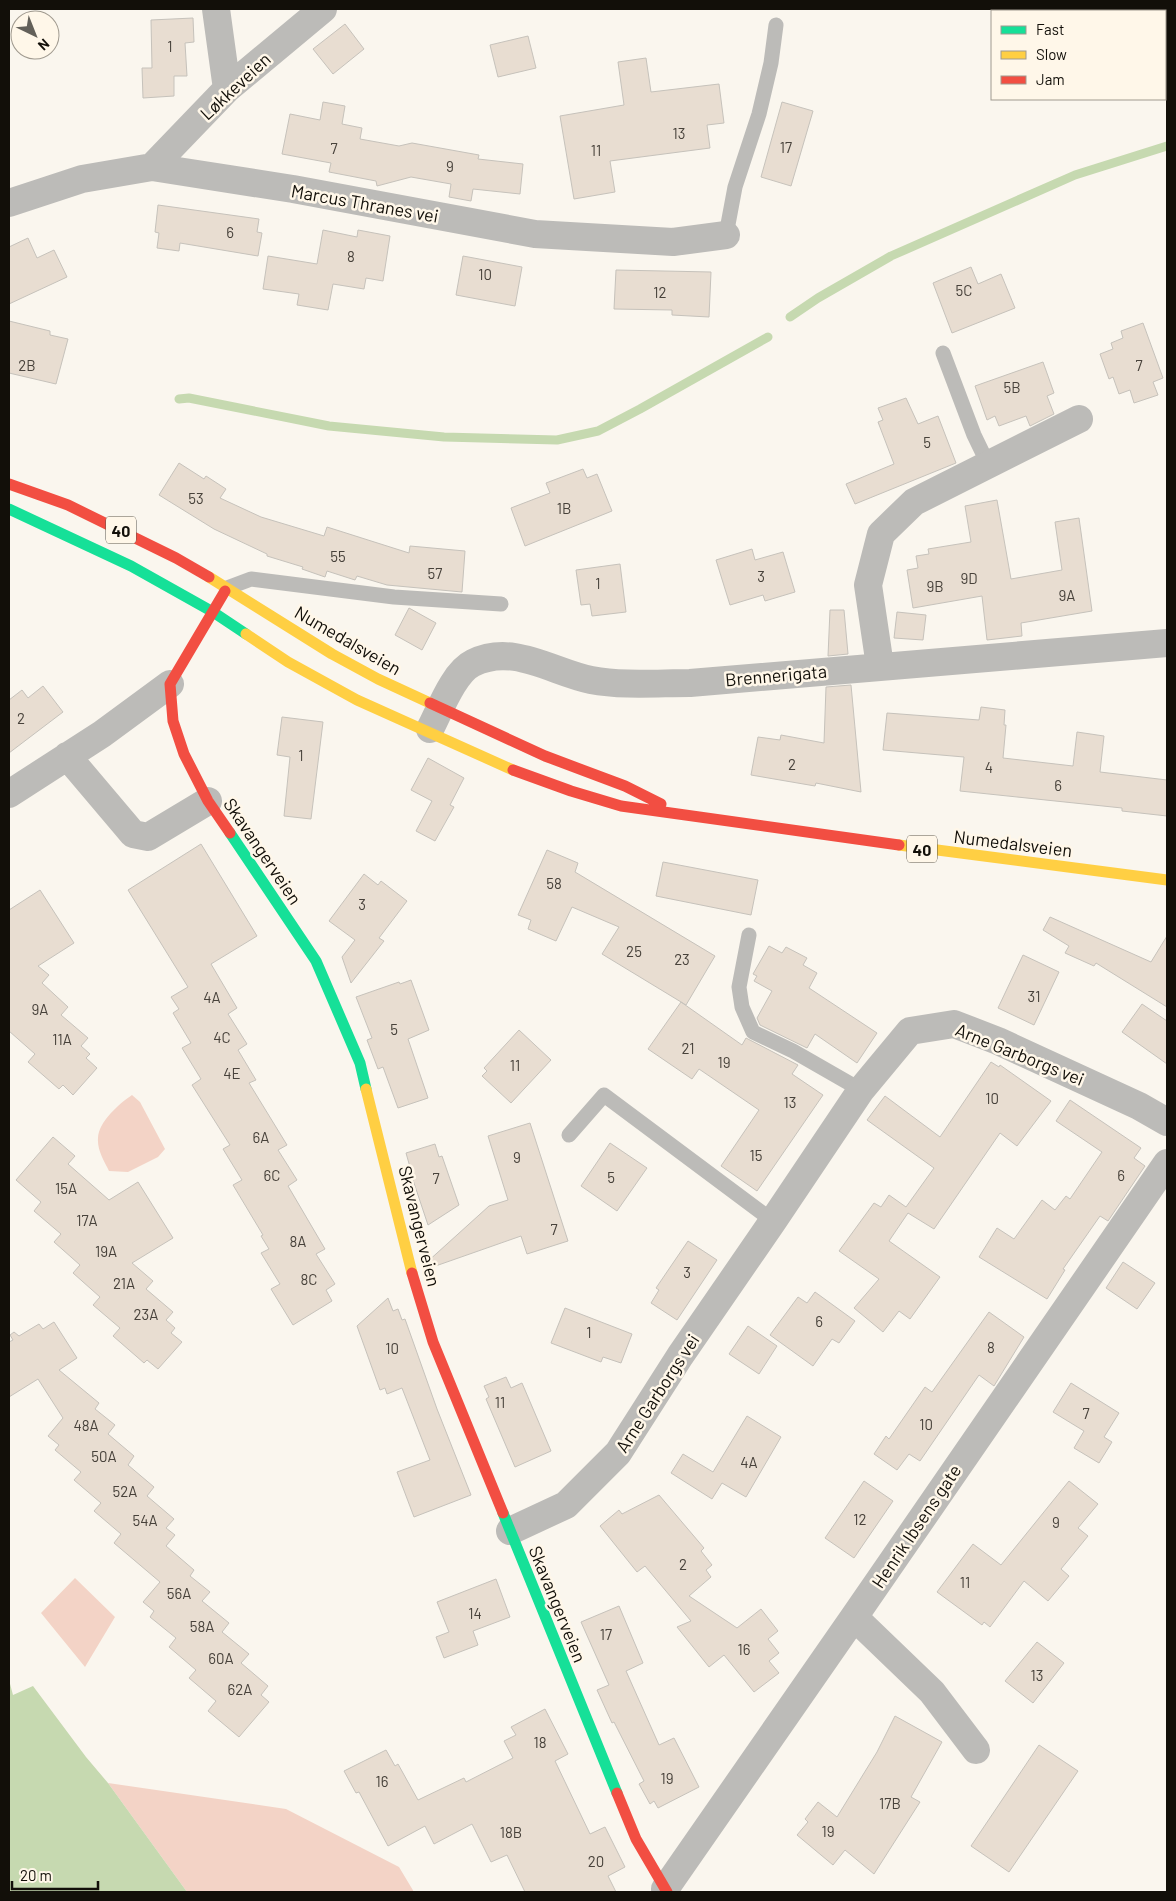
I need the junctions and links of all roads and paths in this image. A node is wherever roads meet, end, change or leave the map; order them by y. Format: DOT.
graph roads {
  1 [pos="216,9"];
  2 [pos="323,9"];
  3 [pos="776,25"];
  4 [pos="227,89"];
  5 [pos="152,168"];
  6 [pos="9,203"];
  7 [pos="726,235"];
  8 [pos="942,353"];
  9 [pos="1080,419"];
  10 [pos="988,464"];
  11 [pos="9,484"];
  12 [pos="9,509"];
  13 [pos="227,588"];
  14 [pos="501,604"];
  15 [pos="213,612"];
  16 [pos="1167,643"];
  17 [pos="880,666"];
  18 [pos="170,684"];
  19 [pos="440,709"];
  20 [pos="428,733"];
  21 [pos="67,756"];
  22 [pos="9,794"];
  23 [pos="208,801"];
  24 [pos="678,813"];
  25 [pos="1167,880"];
  26 [pos="749,935"];
  27 [pos="861,1090"];
  28 [pos="1167,1122"];
  29 [pos="569,1135"];
  30 [pos="1167,1163"];
  31 [pos="773,1222"];
  32 [pos="510,1531"];
  33 [pos="854,1617"];
  34 [pos="976,1750"];
  35 [pos="666,1891"];
  1 -- 4 [label="street"];
  2 -- 4 [label="street, Løkkeveien"];
  3 -- 7 [label="lane"];
  4 -- 5 [label="street, Løkkeveien"];
  5 -- 6 [label="street, Marcus Thranes vei"];
  5 -- 7 [label="street, Marcus Thranes vei"];
  8 -- 10 [label="lane"];
  9 -- 10 [label="street"];
  10 -- 17 [label="street"];
  11 -- 13 [label="main road, Numedalsveien / 40"];
  12 -- 15 [label="main road, Numedalsveien / 40"];
  13 -- 14 [label="lane"];
  13 -- 15 [label="main road"];
  13 -- 19 [label="main road, Numedalsveien / 40"];
  15 -- 18 [label="main road"];
  15 -- 20 [label="main road, Numedalsveien / 40"];
  16 -- 17 [label="street, Brennerigata"];
  17 -- 19 [label="street, Brennerigata"];
  18 -- 21 [label="street"];
  18 -- 23 [label="main road, Skavangerveien"];
  19 -- 20 [label="street, Brennerigata"];
  19 -- 24 [label="main road, Numedalsveien / 40"];
  20 -- 24 [label="main road, Numedalsveien / 40"];
  21 -- 22 [label="street"];
  21 -- 23 [label="street"];
  23 -- 32 [label="main road, Skavangerveien"];
  24 -- 25 [label="main road, Numedalsveien / 40"];
  26 -- 27 [label="lane"];
  27 -- 28 [label="street, Arne Garborgs vei"];
  27 -- 31 [label="street, Arne Garborgs vei"];
  29 -- 31 [label="lane"];
  30 -- 33 [label="street, Henrik Ibsens gate"];
  31 -- 32 [label="street, Arne Garborgs vei"];
  32 -- 35 [label="main road, Skavangerveien"];
  33 -- 34 [label="street"];
  33 -- 35 [label="street, Henrik Ibsens gate"];
}
